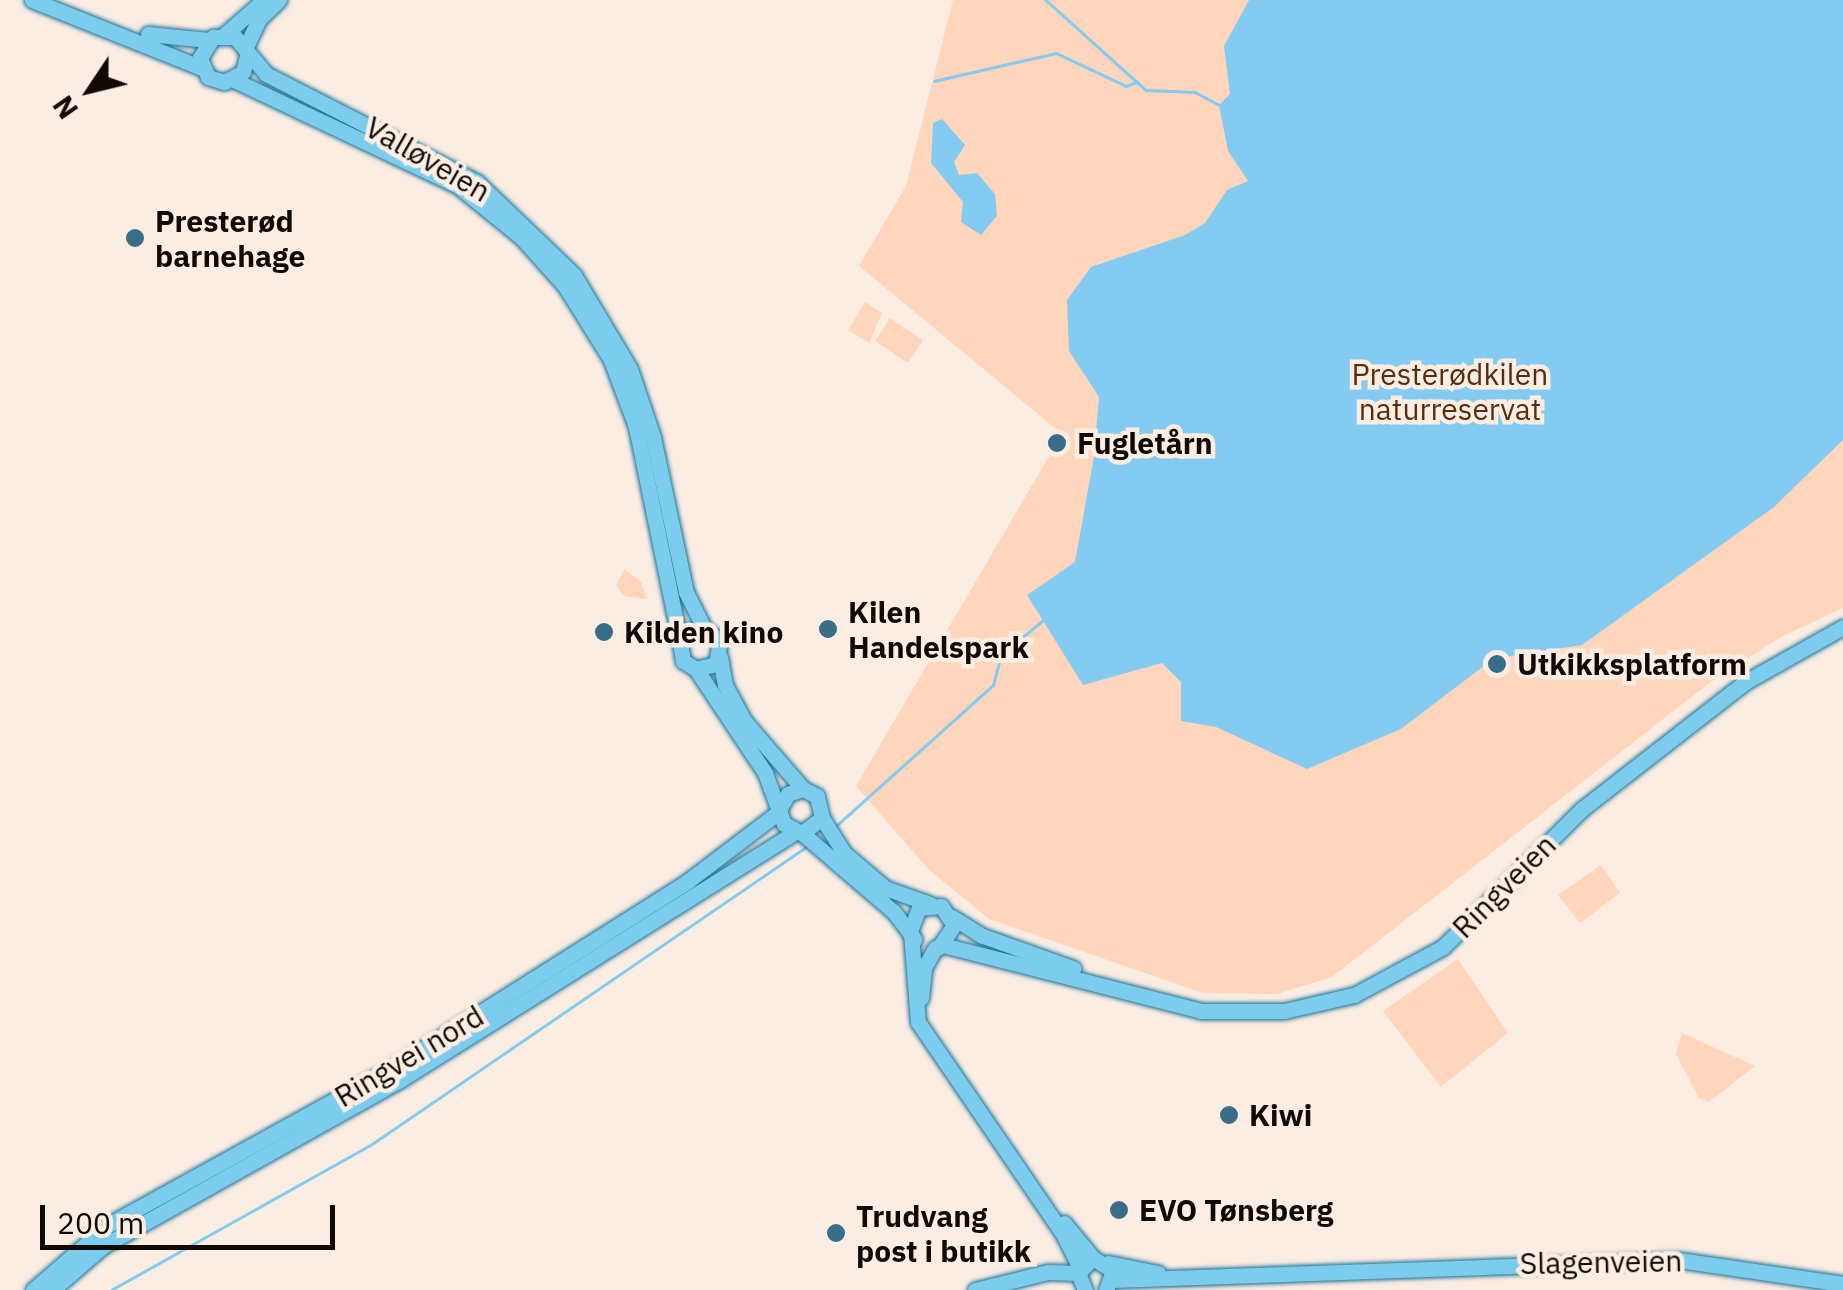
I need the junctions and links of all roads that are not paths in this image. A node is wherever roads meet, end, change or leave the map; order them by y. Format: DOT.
graph roads {
  1 [pos="32,0"];
  2 [pos="264,0"];
  3 [pos="279,0"];
  4 [pos="60,12"];
  5 [pos="224,35"];
  6 [pos="208,40"];
  7 [pos="246,53"];
  8 [pos="202,68"];
  9 [pos="234,80"];
  10 [pos="1843,627"];
  11 [pos="704,628"];
  12 [pos="680,642"];
  13 [pos="720,658"];
  14 [pos="696,670"];
  15 [pos="803,790"];
  16 [pos="780,809"];
  17 [pos="815,833"];
  18 [pos="930,904"];
  19 [pos="952,917"];
  20 [pos="911,932"];
  21 [pos="939,947"];
  22 [pos="1118,988"];
  23 [pos="1101,1260"];
  24 [pos="1079,1271"];
  25 [pos="1177,1276"];
  26 [pos="1020,1278"];
  27 [pos="1843,1284"];
  28 [pos="1112,1285"];
  29 [pos="33,1290"];
  30 [pos="52,1290"];
  31 [pos="974,1290"];
  32 [pos="1085,1290"];
  1 -- 4 [label="main road"];
  2 -- 5 [label="main road"];
  3 -- 7 [label="main road"];
  4 -- 6 [label="main road"];
  4 -- 8 [label="main road"];
  5 -- 6 [label="main road"];
  5 -- 7 [label="main road"];
  6 -- 8 [label="main road"];
  7 -- 9 [label="main road"];
  7 -- 11 [label="main road, Valløveien"];
  8 -- 9 [label="main road"];
  9 -- 12 [label="main road, Valløveien"];
  10 -- 22 [label="main road, Ringveien"];
  11 -- 12 [label="main road"];
  11 -- 13 [label="main road, Valløveien"];
  12 -- 14 [label="main road, Valløveien"];
  13 -- 14 [label="main road"];
  13 -- 15 [label="main road, Valløveien"];
  14 -- 16 [label="main road, Valløveien"];
  15 -- 16 [label="main road"];
  15 -- 17 [label="main road, Valløveien"];
  16 -- 17 [label="main road, Valløveien"];
  16 -- 29 [label="main road, Ringvei nord"];
  17 -- 18 [label="main road, Valløveien"];
  17 -- 20 [label="main road, Ringveien"];
  17 -- 30 [label="main road, Ringvei nord"];
  18 -- 19 [label="main road, Ringveien"];
  18 -- 20 [label="main road"];
  19 -- 21 [label="main road"];
  19 -- 22 [label="main road, Ringveien"];
  20 -- 21 [label="main road, Ringveien"];
  20 -- 24 [label="main road"];
  21 -- 22 [label="main road, Ringveien"];
  21 -- 23 [label="main road"];
  23 -- 24 [label="main road"];
  23 -- 25 [label="main road, Slagenveien"];
  23 -- 28 [label="main road"];
  24 -- 26 [label="main road"];
  24 -- 32 [label="main road"];
  25 -- 27 [label="main road, Slagenveien"];
  25 -- 28 [label="main road, Slagenveien"];
  26 -- 31 [label="main road"];
  26 -- 32 [label="main road"];
}
